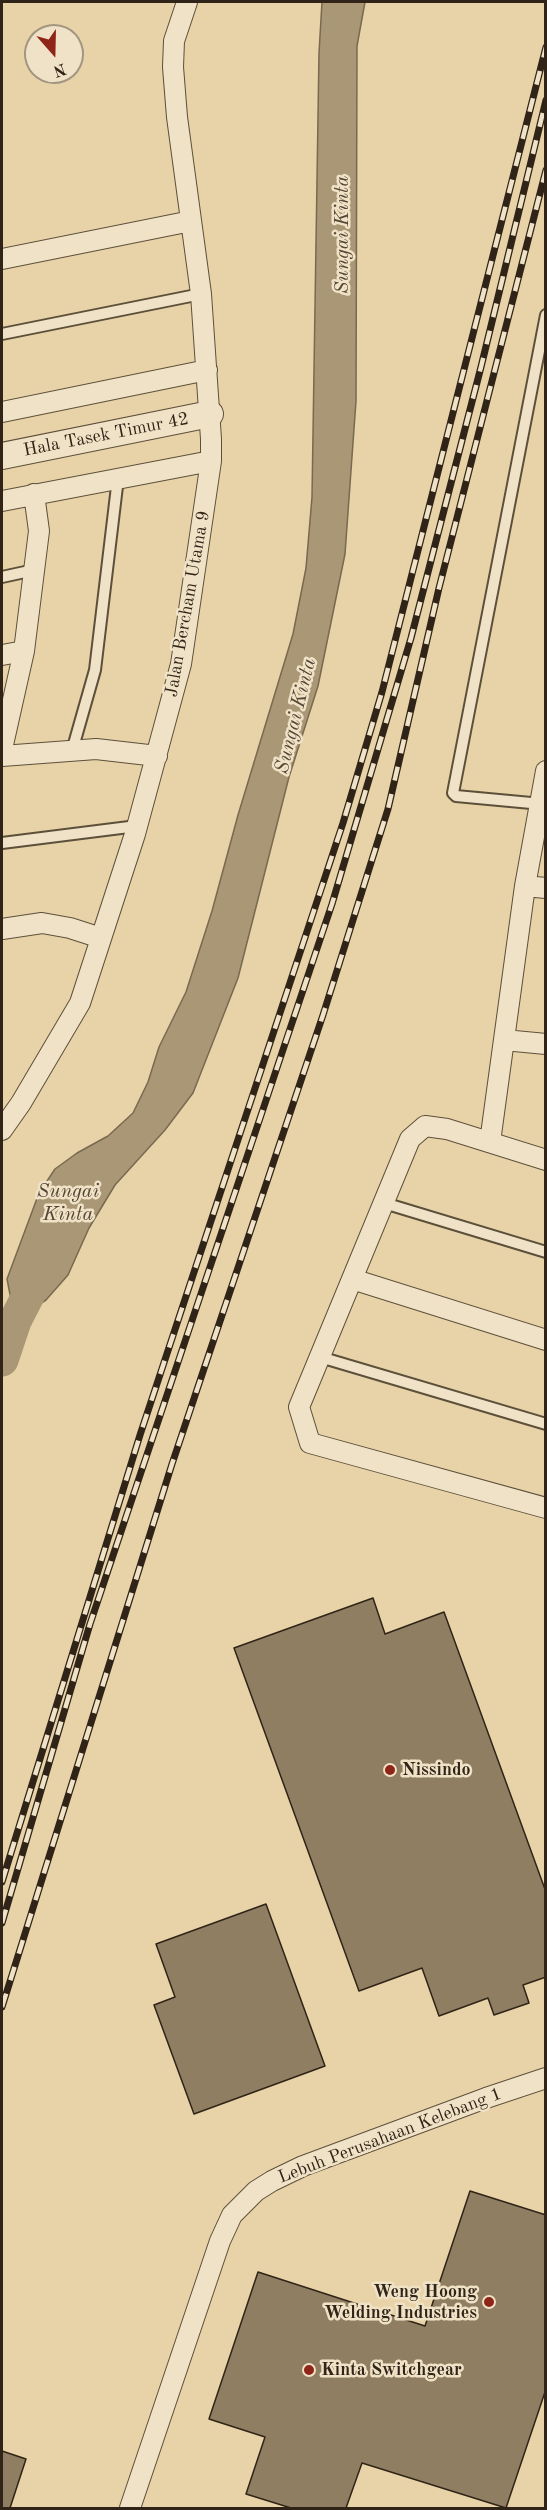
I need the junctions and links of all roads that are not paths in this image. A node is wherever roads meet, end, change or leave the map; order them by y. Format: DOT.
graph roads {
  1 [pos="187,2"];
  2 [pos="191,221"];
  3 [pos="2,259"];
  4 [pos="201,294"];
  5 [pos="546,315"];
  6 [pos="2,334"];
  7 [pos="207,370"];
  8 [pos="2,411"];
  9 [pos="210,414"];
  10 [pos="2,456"];
  11 [pos="211,461"];
  12 [pos="118,478"];
  13 [pos="34,494"];
  14 [pos="2,501"];
  15 [pos="34,570"];
  16 [pos="2,577"];
  17 [pos="24,651"];
  18 [pos="2,655"];
  19 [pos="2,749"];
  20 [pos="72,751"];
  21 [pos="2,756"];
  22 [pos="157,756"];
  23 [pos="546,771"];
  24 [pos="543,804"];
  25 [pos="137,825"];
  26 [pos="2,843"];
  27 [pos="525,886"];
  28 [pos="546,888"];
  29 [pos="2,929"];
  30 [pos="101,938"];
  31 [pos="504,1040"];
  32 [pos="546,1044"];
  33 [pos="2,1130"];
  34 [pos="490,1142"];
  35 [pos="546,1160"];
  36 [pos="384,1203"];
  37 [pos="546,1252"];
  38 [pos="352,1279"];
  39 [pos="546,1340"];
  40 [pos="320,1357"];
  41 [pos="546,1424"];
  42 [pos="546,1508"];
  43 [pos="546,2078"];
  44 [pos="130,2508"];
  1 -- 2 [label="street, Jalan Bercham Utama 9"];
  2 -- 3 [label="street"];
  2 -- 4 [label="street, Jalan Bercham Utama 9"];
  4 -- 6 [label="lane"];
  4 -- 7 [label="street, Jalan Bercham Utama 9"];
  5 -- 24 [label="lane"];
  7 -- 8 [label="street"];
  7 -- 9 [label="street, Jalan Bercham Utama 9"];
  9 -- 10 [label="street, Hala Tasek Timur 42"];
  9 -- 11 [label="street, Jalan Bercham Utama 9"];
  11 -- 12 [label="street"];
  11 -- 22 [label="street, Jalan Bercham Utama 9"];
  12 -- 13 [label="street"];
  12 -- 20 [label="lane"];
  13 -- 14 [label="street"];
  13 -- 15 [label="street"];
  15 -- 16 [label="lane"];
  15 -- 17 [label="street"];
  17 -- 18 [label="street"];
  17 -- 19 [label="street"];
  20 -- 21 [label="street"];
  20 -- 22 [label="street"];
  22 -- 25 [label="street, Jalan Bercham Utama 9"];
  23 -- 24 [label="street"];
  24 -- 27 [label="street"];
  25 -- 26 [label="lane"];
  25 -- 30 [label="street, Jalan Bercham Utama 9"];
  27 -- 28 [label="street"];
  27 -- 31 [label="street"];
  29 -- 30 [label="street"];
  30 -- 33 [label="street, Jalan Bercham Utama 9"];
  31 -- 32 [label="street"];
  31 -- 34 [label="street"];
  34 -- 35 [label="street"];
  34 -- 36 [label="street"];
  36 -- 37 [label="lane"];
  36 -- 38 [label="street"];
  38 -- 39 [label="street"];
  38 -- 40 [label="street"];
  40 -- 41 [label="lane"];
  40 -- 42 [label="street"];
  43 -- 44 [label="street, Lebuh Perusahaan Kelebang 1"];
}
